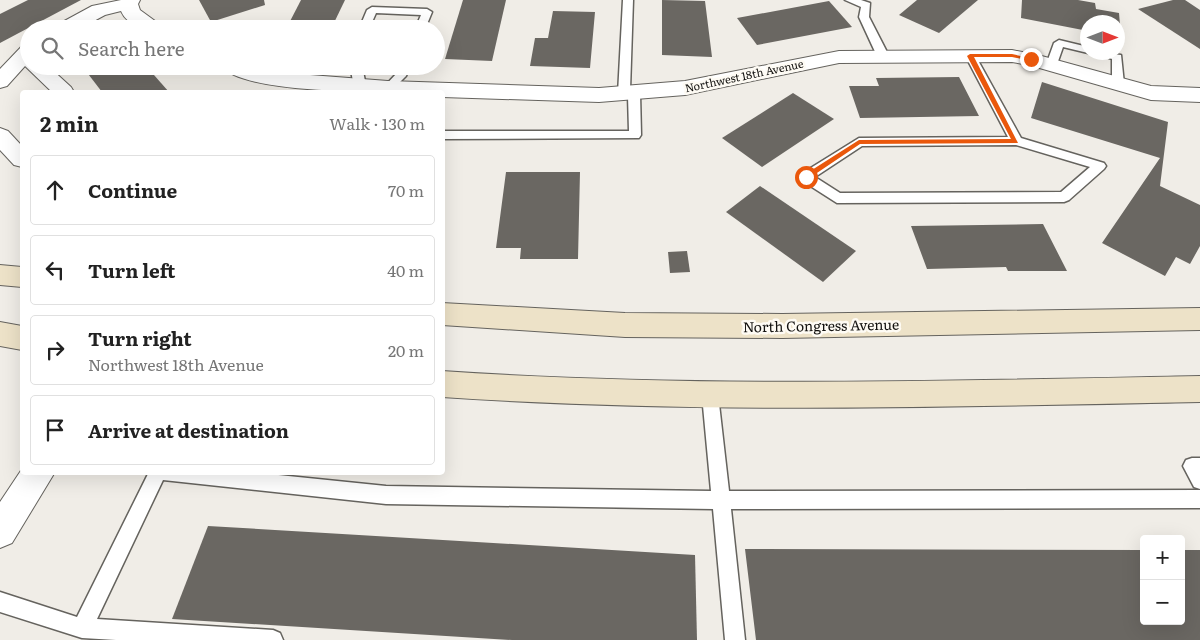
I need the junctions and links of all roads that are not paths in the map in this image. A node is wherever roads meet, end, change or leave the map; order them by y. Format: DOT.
graph roads {
  1 [pos="628,0"];
  2 [pos="850,0"];
  3 [pos="130,2"];
  4 [pos="869,2"];
  5 [pos="81,20"];
  6 [pos="143,20"];
  7 [pos="368,20"];
  8 [pos="424,20"];
  9 [pos="1080,48"];
  10 [pos="883,56"];
  11 [pos="970,56"];
  12 [pos="1117,60"];
  13 [pos="20,65"];
  14 [pos="1052,65"];
  15 [pos="46,75"];
  16 [pos="250,75"];
  17 [pos="401,75"];
  18 [pos="358,76"];
  19 [pos="0,81"];
  20 [pos="1118,84"];
  21 [pos="280,86"];
  22 [pos="305,87"];
  23 [pos="62,90"];
  24 [pos="384,90"];
  25 [pos="387,90"];
  26 [pos="445,91"];
  27 [pos="629,94"];
  28 [pos="1200,95"];
  29 [pos="445,135"];
  30 [pos="0,136"];
  31 [pos="1016,141"];
  32 [pos="20,157"];
  33 [pos="0,275"];
  34 [pos="20,278"];
  35 [pos="445,314"];
  36 [pos="1200,319"];
  37 [pos="0,334"];
  38 [pos="20,338"];
  39 [pos="445,384"];
  40 [pos="1200,389"];
  41 [pos="710,395"];
  42 [pos="1200,466"];
  43 [pos="37,475"];
  44 [pos="157,475"];
  45 [pos="193,475"];
  46 [pos="1200,481"];
  47 [pos="1200,499"];
  48 [pos="720,500"];
  49 [pos="0,531"];
  50 [pos="0,602"];
  51 [pos="82,628"];
  52 [pos="273,640"];
  53 [pos="735,640"];
  1 -- 27 [label="lane"];
  2 -- 4 [label="lane"];
  3 -- 5 [label="street"];
  3 -- 6 [label="street"];
  4 -- 10 [label="lane"];
  7 -- 8 [label="lane"];
  9 -- 14 [label="lane"];
  10 -- 11 [label="street, Northwest 18th Avenue"];
  10 -- 27 [label="street, Northwest 18th Avenue"];
  11 -- 14 [label="street, Northwest 18th Avenue"];
  11 -- 31 [label="lane"];
  12 -- 20 [label="lane"];
  13 -- 19 [label="street"];
  14 -- 20 [label="street, Northwest 18th Avenue"];
  15 -- 23 [label="street"];
  16 -- 21 [label="street, Northwest 18th Avenue"];
  17 -- 25 [label="lane"];
  18 -- 22 [label="street, Northwest 18th Avenue"];
  18 -- 24 [label="street, Northwest 18th Avenue"];
  20 -- 28 [label="street, Northwest 18th Avenue"];
  21 -- 22 [label="street, Northwest 18th Avenue"];
  26 -- 27 [label="street, Northwest 18th Avenue"];
  27 -- 29 [label="lane"];
  30 -- 32 [label="street"];
  31 -- 31 [label="lane"];
  33 -- 34 [label="main road"];
  35 -- 36 [label="main road, North Congress Avenue"];
  37 -- 38 [label="main road"];
  39 -- 41 [label="main road"];
  40 -- 41 [label="main road"];
  41 -- 48 [label="lane"];
  42 -- 46 [label="lane"];
  43 -- 49 [label="street"];
  44 -- 51 [label="lane"];
  45 -- 48 [label="lane"];
  47 -- 48 [label="lane"];
  48 -- 53 [label="lane"];
  50 -- 51 [label="lane"];
  51 -- 52 [label="lane"];
}
